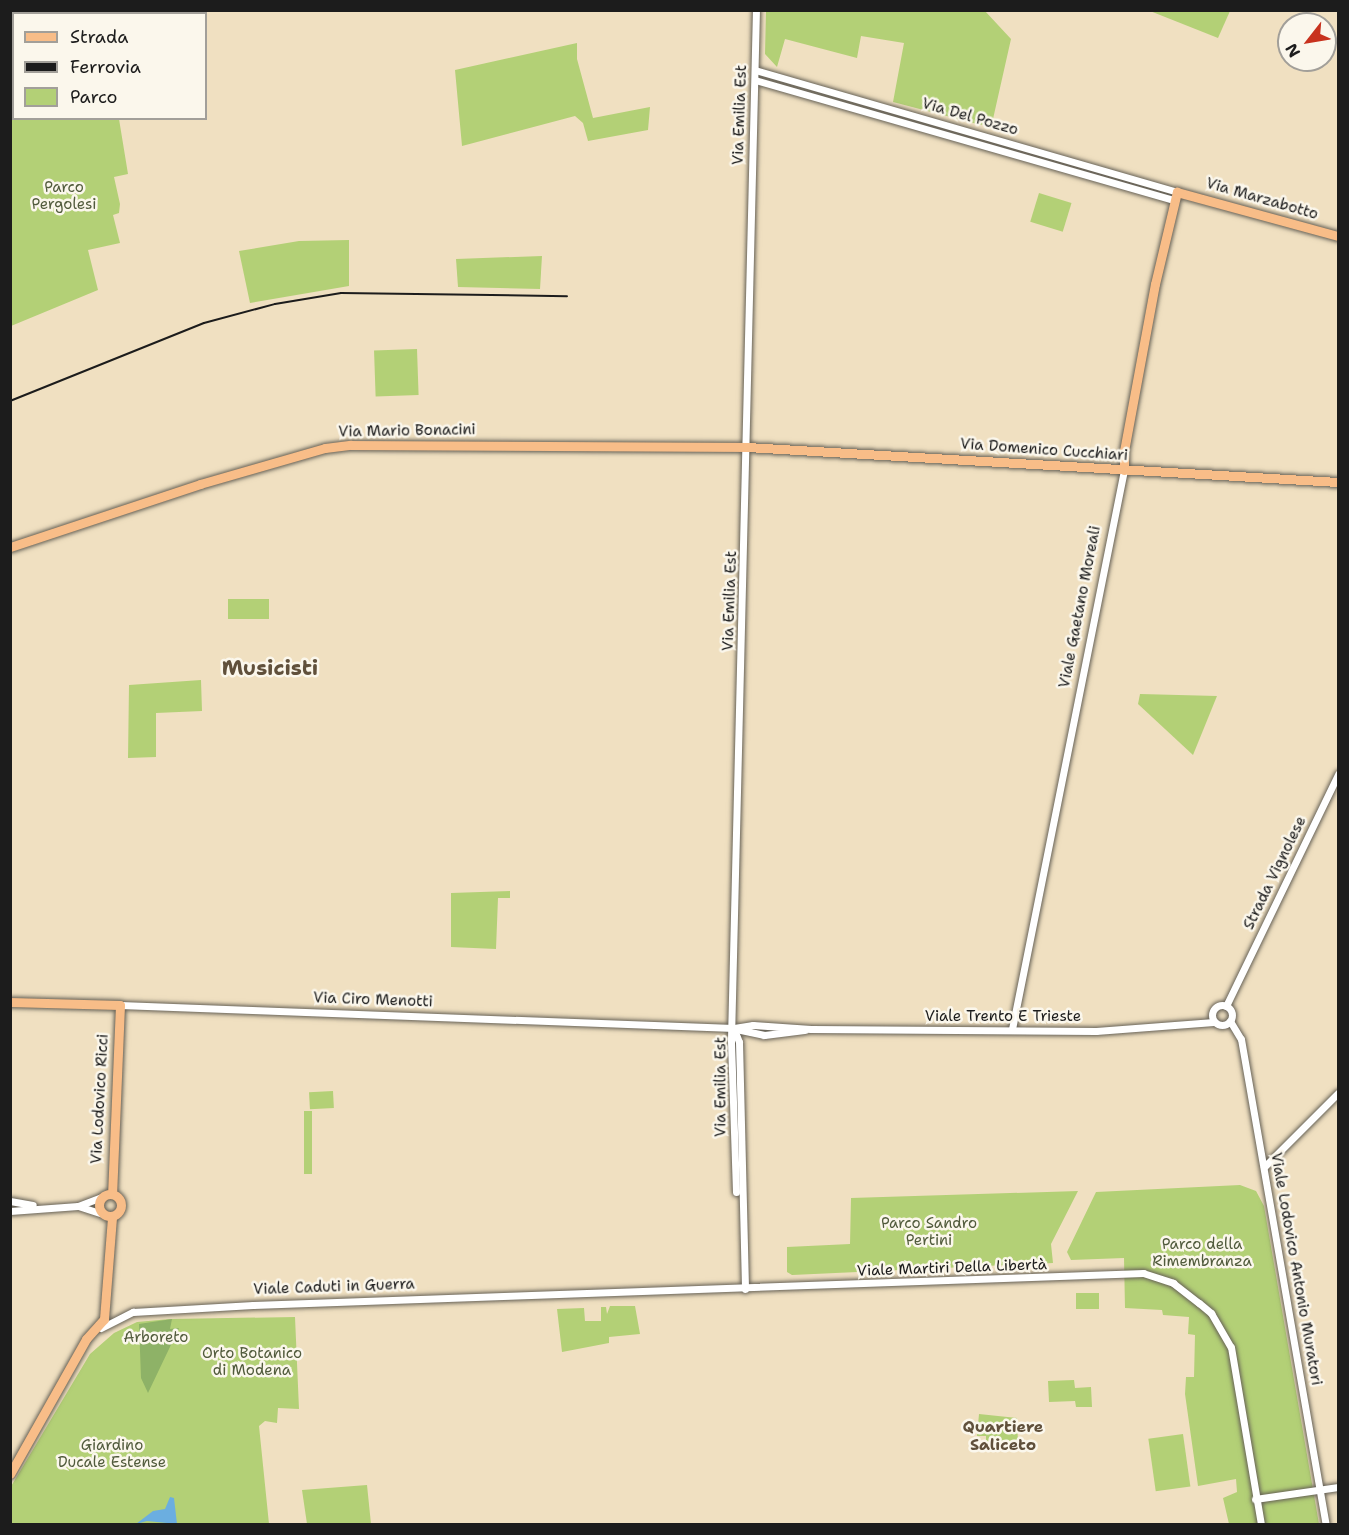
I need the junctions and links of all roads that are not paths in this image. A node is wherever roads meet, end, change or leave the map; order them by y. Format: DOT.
graph roads {
  1 [pos="756,10"];
  2 [pos="755,70"];
  3 [pos="755,80"];
  4 [pos="834,92"];
  5 [pos="831,101"];
  6 [pos="897,110"];
  7 [pos="894,118"];
  8 [pos="1004,144"];
  9 [pos="1175,196"];
  10 [pos="1338,236"];
  11 [pos="747,447"];
  12 [pos="1124,470"];
  13 [pos="1338,482"];
  14 [pos="10,547"];
  15 [pos="1338,774"];
  16 [pos="10,1002"];
  17 [pos="120,1005"];
  18 [pos="1226,1006"];
  19 [pos="1213,1011"];
  20 [pos="1230,1021"];
  21 [pos="1195,1022"];
  22 [pos="1214,1022"];
  23 [pos="734,1028"];
  24 [pos="1012,1029"];
  25 [pos="1338,1093"];
  26 [pos="1264,1167"];
  27 [pos="736,1192"];
  28 [pos="107,1196"];
  29 [pos="10,1201"];
  30 [pos="35,1206"];
  31 [pos="78,1206"];
  32 [pos="10,1210"];
  33 [pos="107,1215"];
  34 [pos="745,1289"];
  35 [pos="78,1355"];
  36 [pos="10,1474"];
  37 [pos="1338,1487"];
  38 [pos="1320,1490"];
  39 [pos="1255,1499"];
  40 [pos="1262,1524"];
  41 [pos="1326,1524"];
  1 -- 2 [label="street, Via Emilia Est"];
  2 -- 3 [label="street, Via Emilia Est"];
  2 -- 4 [label="street, Via Del Pozzo"];
  3 -- 5 [label="street, Via Del Pozzo"];
  3 -- 11 [label="street, Via Emilia Est"];
  4 -- 5 [label="street"];
  4 -- 6 [label="street, Via Del Pozzo"];
  5 -- 7 [label="street, Via Del Pozzo"];
  6 -- 7 [label="street"];
  6 -- 8 [label="street, Via Del Pozzo"];
  7 -- 8 [label="street, Via Del Pozzo"];
  8 -- 9 [label="street, Via Del Pozzo"];
  9 -- 10 [label="main road, Via Marzabotto"];
  9 -- 12 [label="main road, Viale Gaetano Moreali"];
  11 -- 12 [label="main road, Via Domenico Cucchiari"];
  11 -- 14 [label="main road, Via Mario Bonacini"];
  11 -- 23 [label="street, Via Emilia Est"];
  12 -- 13 [label="main road, Via Domenico Cucchiari"];
  12 -- 24 [label="street, Viale Gaetano Moreali"];
  15 -- 18 [label="street, Strada Vignolese"];
  16 -- 17 [label="main road, Via Ciro Menotti"];
  17 -- 23 [label="street, Via Ciro Menotti"];
  17 -- 28 [label="main road, Via Lodovico Ricci"];
  18 -- 19 [label="street"];
  18 -- 20 [label="street, Viale Lodovico Antonio Muratori"];
  19 -- 21 [label="street, Viale Trento E Trieste"];
  19 -- 22 [label="street"];
  20 -- 22 [label="street"];
  20 -- 26 [label="street, Viale Lodovico Antonio Muratori"];
  21 -- 22 [label="street, Viale Trento E Trieste"];
  21 -- 24 [label="street, Viale Trento E Trieste"];
  23 -- 24 [label="street, Viale Trento E Trieste"];
  23 -- 27 [label="street, Via Emilia Est"];
  23 -- 34 [label="street"];
  25 -- 26 [label="street"];
  26 -- 38 [label="street, Viale Lodovico Antonio Muratori"];
  28 -- 31 [label="street"];
  28 -- 33 [label="main road"];
  28 -- 33 [label="main road"];
  29 -- 30 [label="street"];
  30 -- 31 [label="street"];
  30 -- 32 [label="street"];
  31 -- 33 [label="street"];
  33 -- 35 [label="main road"];
  34 -- 35 [label="street, Viale Caduti in Guerra"];
  34 -- 39 [label="street, Viale Martiri Della Libertà"];
  35 -- 36 [label="main road, Viale Caduti in Guerra"];
  37 -- 38 [label="street"];
  38 -- 39 [label="street"];
  38 -- 41 [label="street, Viale Lodovico Antonio Muratori"];
  39 -- 40 [label="street"];
}
